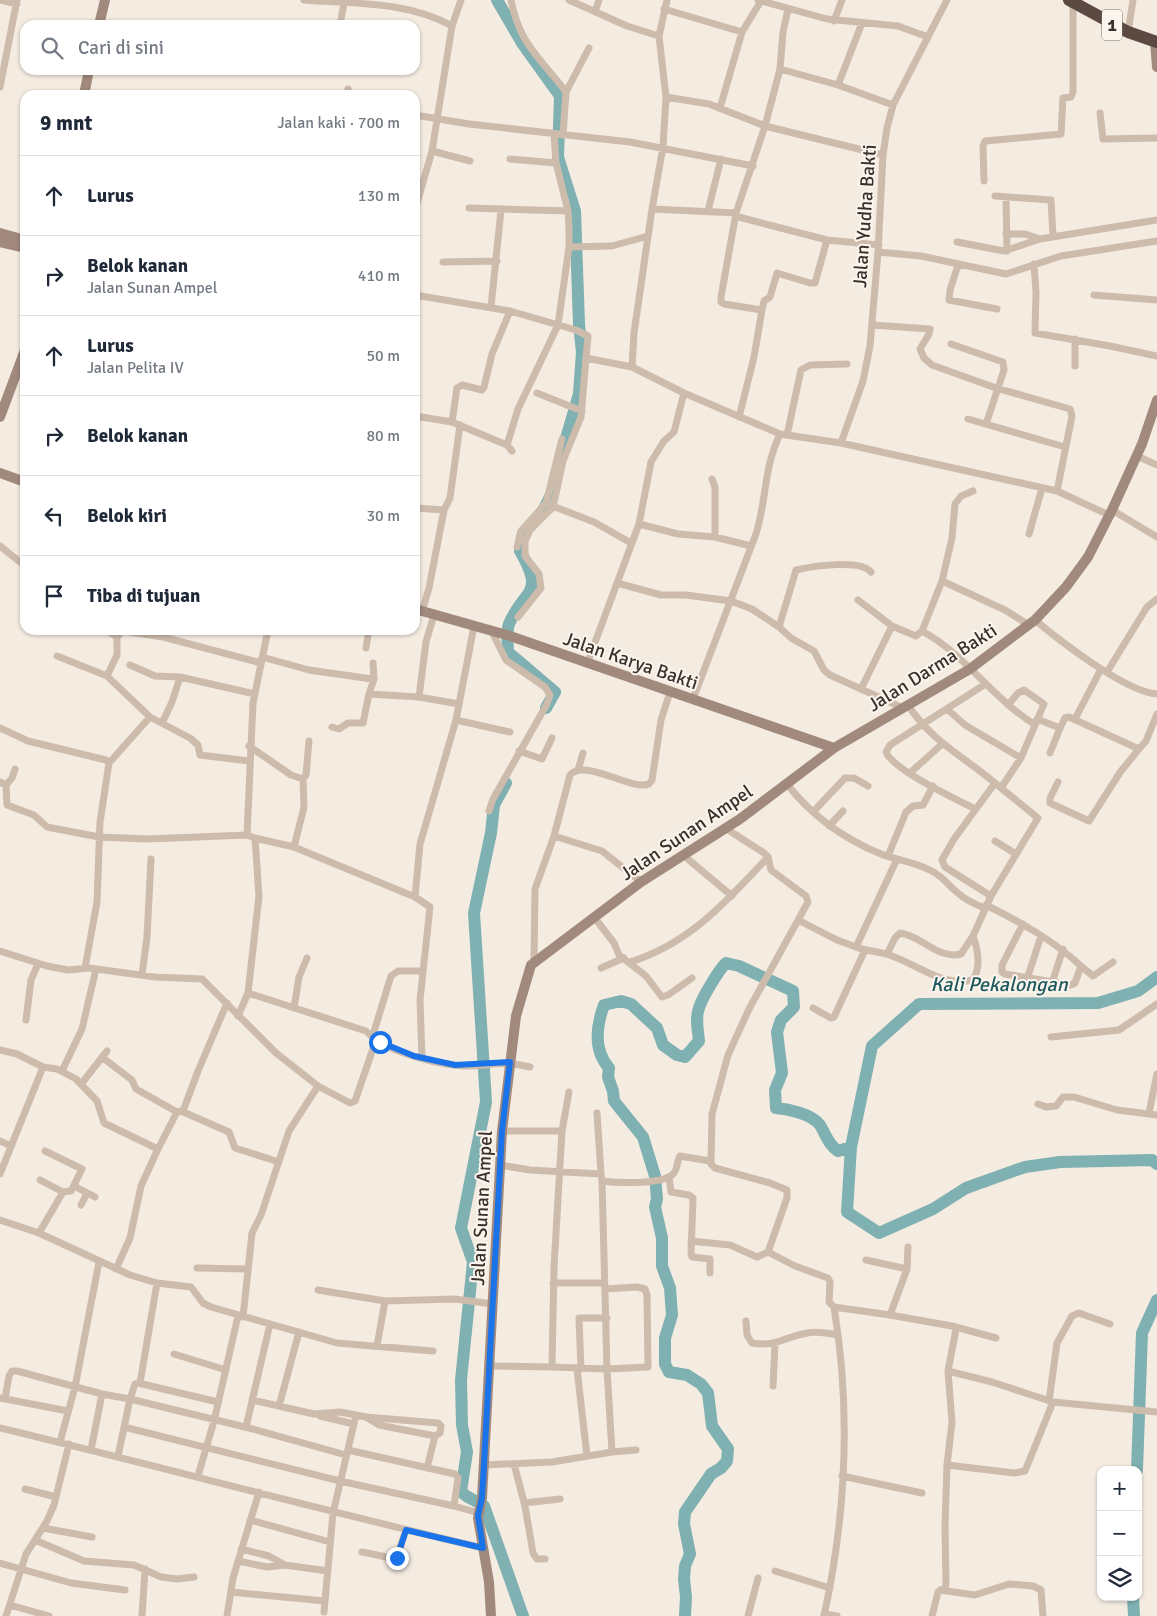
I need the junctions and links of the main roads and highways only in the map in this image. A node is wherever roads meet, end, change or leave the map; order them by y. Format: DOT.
graph roads {
  1 [pos="1071,1"];
  2 [pos="1156,41"];
  1 -- 2 [label="highway, 1"];
}
